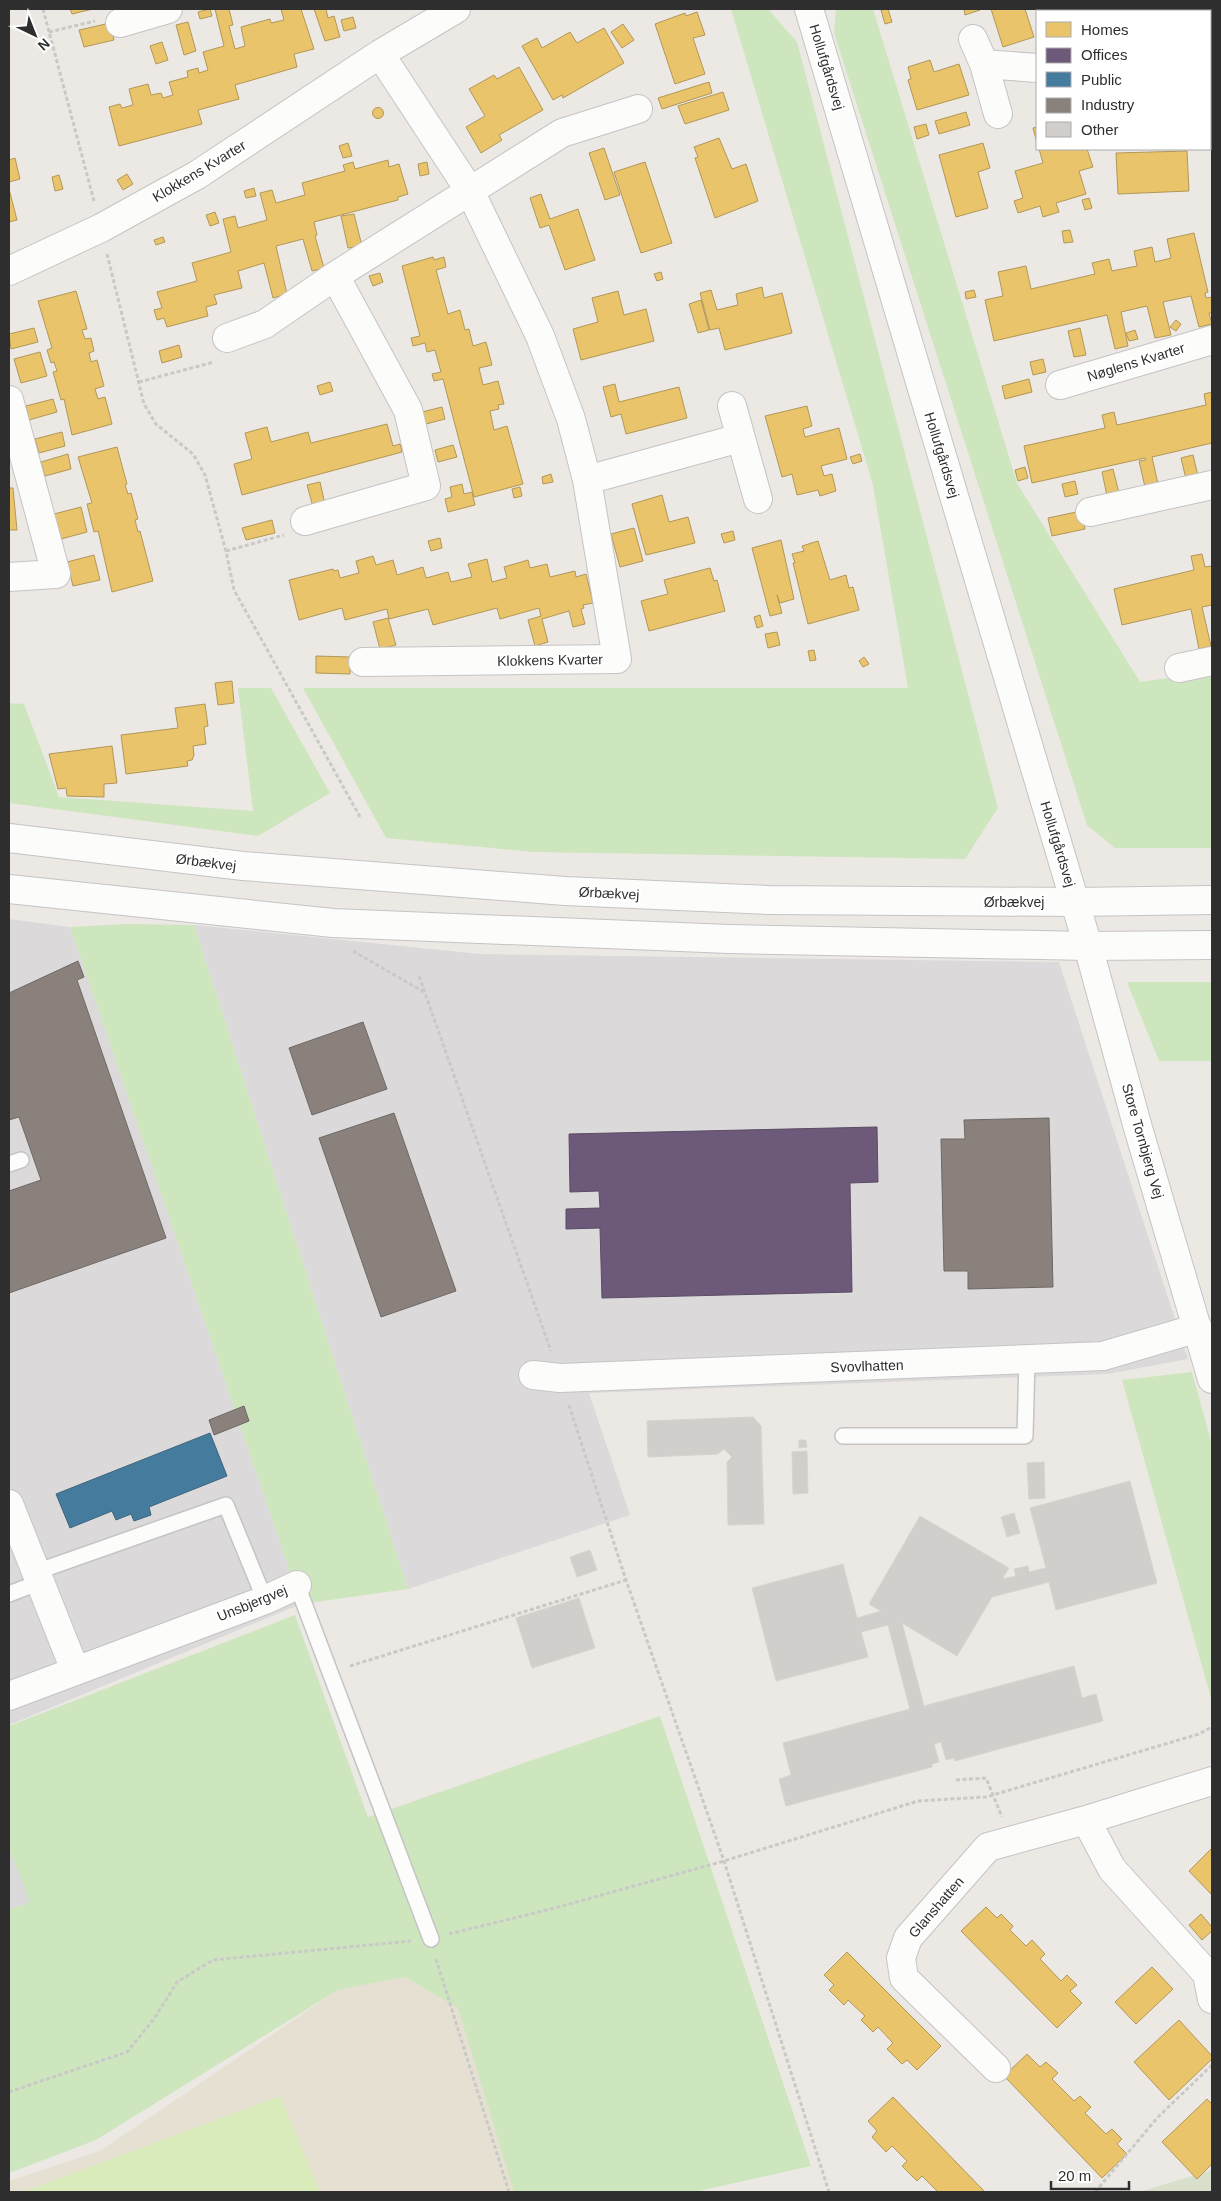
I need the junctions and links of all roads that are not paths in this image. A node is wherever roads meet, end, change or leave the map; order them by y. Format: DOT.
graph roads {
  1 [pos="168,9"];
  2 [pos="456,9"];
  3 [pos="809,9"];
  4 [pos="120,23"];
  5 [pos="973,39"];
  6 [pos="380,54"];
  7 [pos="984,64"];
  8 [pos="1036,68"];
  9 [pos="638,110"];
  10 [pos="998,114"];
  11 [pos="470,190"];
  12 [pos="9,271"];
  13 [pos="335,276"];
  14 [pos="1212,340"];
  15 [pos="222,350"];
  16 [pos="1060,385"];
  17 [pos="9,400"];
  18 [pos="732,406"];
  19 [pos="740,438"];
  20 [pos="587,480"];
  21 [pos="1212,485"];
  22 [pos="758,499"];
  23 [pos="1090,512"];
  24 [pos="305,521"];
  25 [pos="9,577"];
  26 [pos="1212,661"];
  27 [pos="363,662"];
  28 [pos="1179,668"];
  29 [pos="9,838"];
  30 [pos="9,889"];
  31 [pos="1212,900"];
  32 [pos="1075,902"];
  33 [pos="1212,945"];
  34 [pos="1088,946"];
  35 [pos="1198,1328"];
  36 [pos="1027,1359"];
  37 [pos="533,1375"];
  38 [pos="1212,1379"];
  39 [pos="843,1436"];
  40 [pos="9,1504"];
  41 [pos="38,1577"];
  42 [pos="297,1585"];
  43 [pos="9,1594"];
  44 [pos="265,1600"];
  45 [pos="75,1670"];
  46 [pos="9,1696"];
  47 [pos="1212,1781"];
  48 [pos="1086,1820"];
  49 [pos="431,1939"];
  50 [pos="1212,1999"];
  51 [pos="996,2068"];
  1 -- 4 [label="street"];
  2 -- 6 [label="street, Klokkens Kvarter"];
  3 -- 32 [label="street, Hollufgårdsvej"];
  5 -- 7 [label="street"];
  6 -- 11 [label="street, Klokkens Kvarter"];
  6 -- 12 [label="street, Klokkens Kvarter"];
  7 -- 8 [label="street"];
  7 -- 10 [label="street"];
  9 -- 11 [label="street"];
  11 -- 13 [label="street"];
  11 -- 20 [label="street, Klokkens Kvarter"];
  13 -- 15 [label="street"];
  13 -- 24 [label="street"];
  14 -- 16 [label="street, Nøglens Kvarter"];
  17 -- 25 [label="street"];
  18 -- 19 [label="street"];
  19 -- 20 [label="street"];
  19 -- 22 [label="street"];
  20 -- 27 [label="street, Klokkens Kvarter"];
  21 -- 23 [label="street"];
  26 -- 28 [label="street"];
  29 -- 32 [label="street, Ørbækvej"];
  30 -- 34 [label="street"];
  31 -- 32 [label="street, Ørbækvej"];
  32 -- 34 [label="street, Store Tornbjerg Vej"];
  33 -- 34 [label="street"];
  34 -- 35 [label="street, Store Tornbjerg Vej"];
  35 -- 36 [label="street, Svovlhatten"];
  35 -- 38 [label="street, Store Tornbjerg Vej"];
  36 -- 37 [label="street, Svovlhatten"];
  36 -- 39 [label="lane"];
  40 -- 41 [label="street"];
  41 -- 43 [label="lane"];
  41 -- 44 [label="lane"];
  41 -- 45 [label="street"];
  42 -- 44 [label="street, Unsbjergvej"];
  42 -- 49 [label="lane, Unsbjergvej"];
  44 -- 45 [label="street, Unsbjergvej"];
  45 -- 46 [label="street, Unsbjergvej"];
  47 -- 48 [label="street, Glanshatten"];
  48 -- 50 [label="street"];
  48 -- 51 [label="street, Glanshatten"];
}
